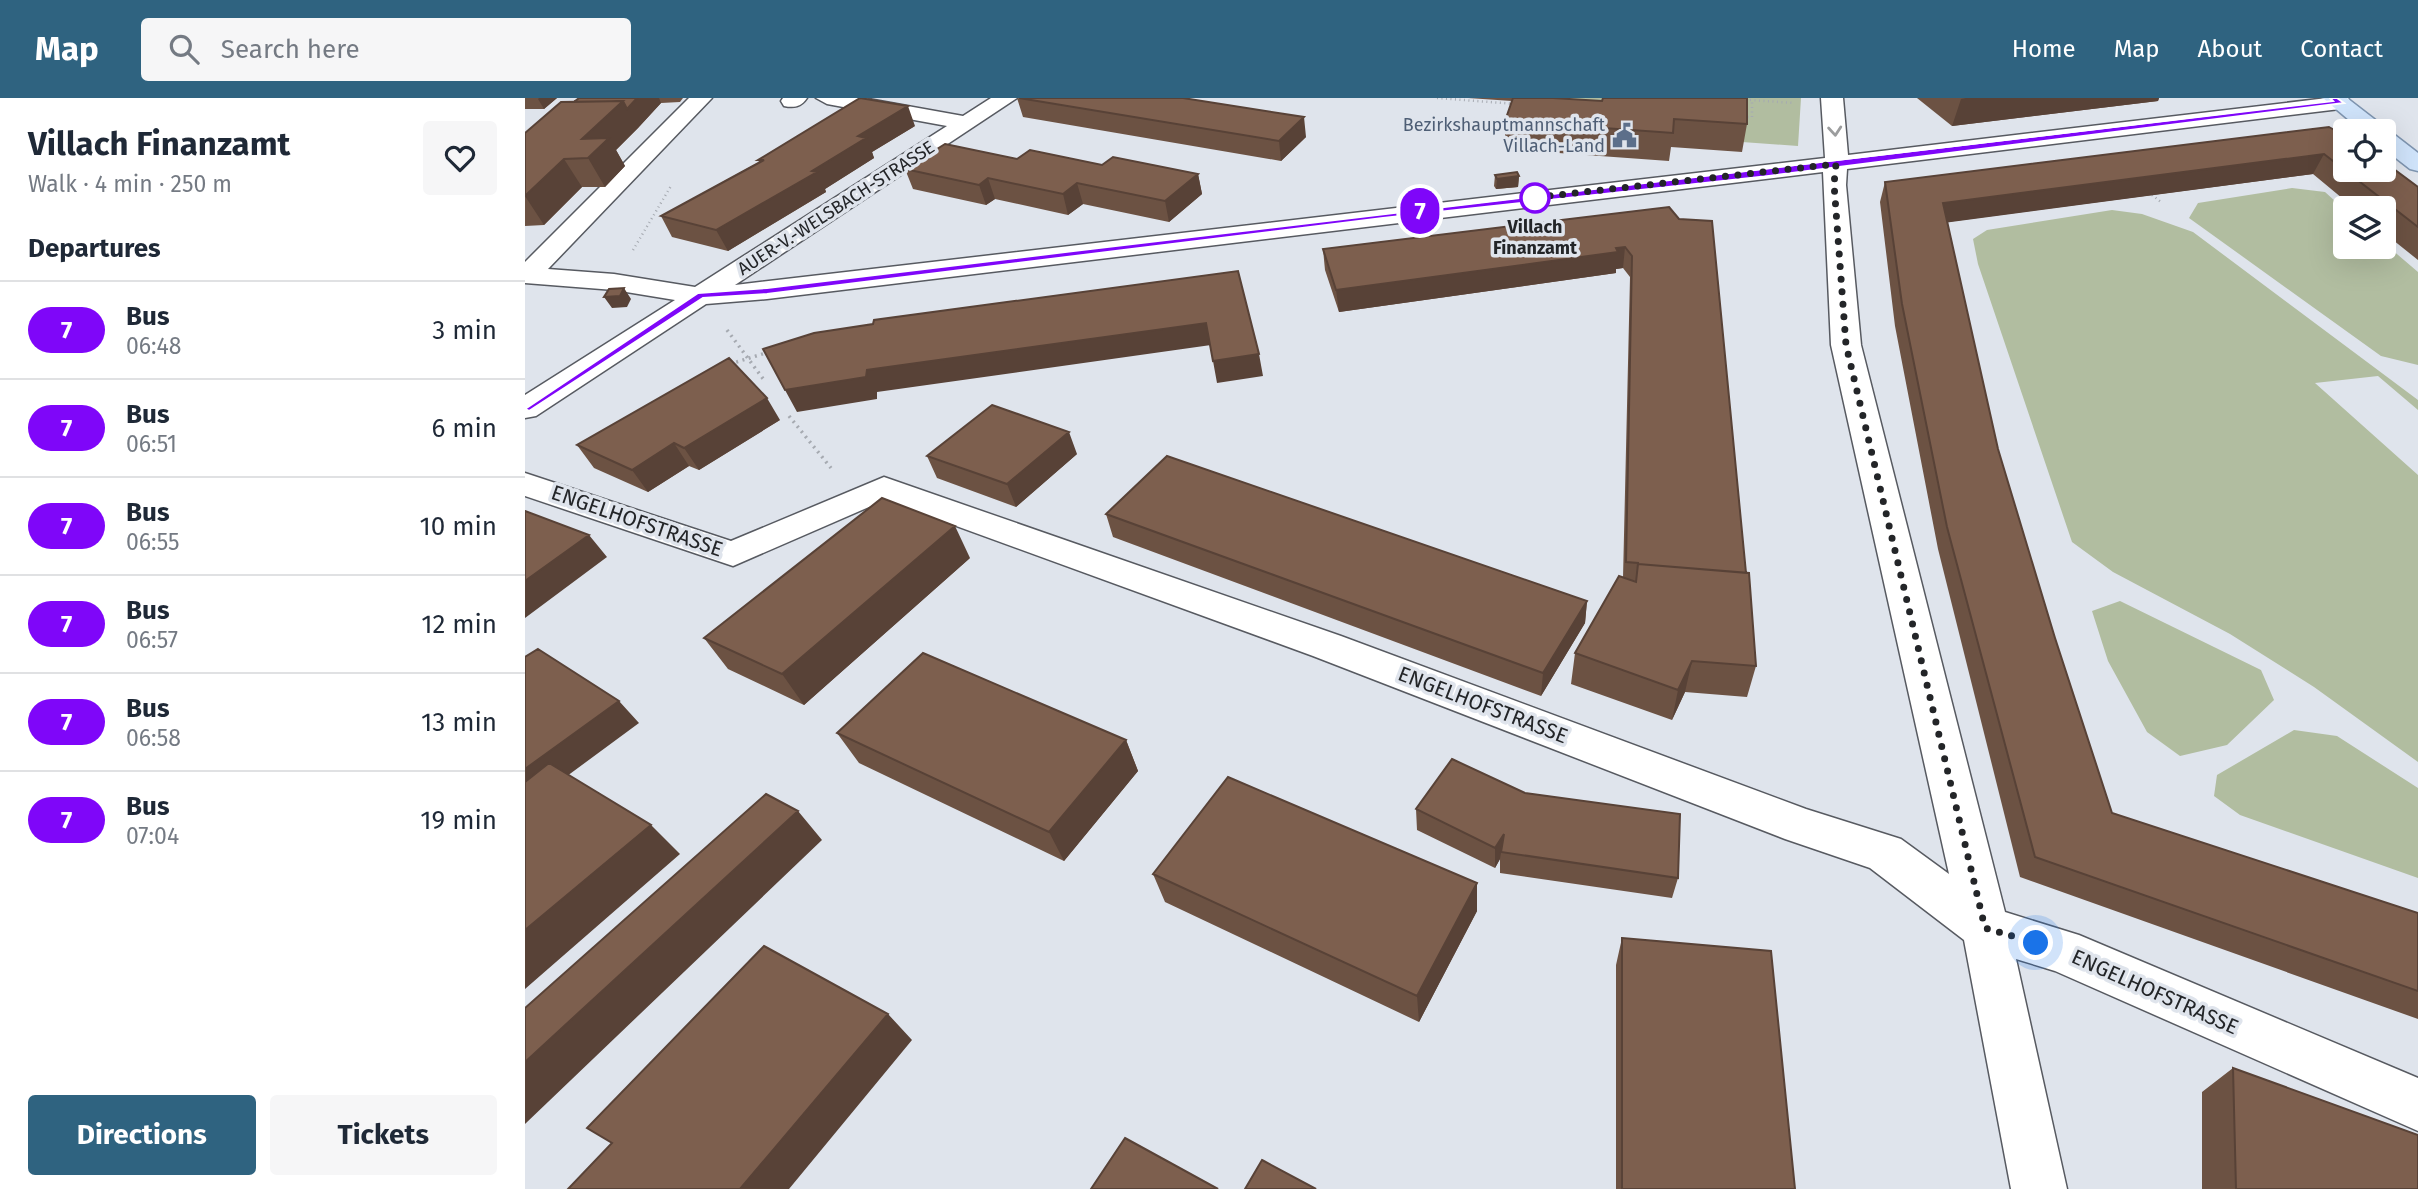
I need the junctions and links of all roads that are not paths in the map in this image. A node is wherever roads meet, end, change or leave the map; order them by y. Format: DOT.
graph roads {
  1 [pos="701,98"];
  2 [pos="827,98"];
  3 [pos="1006,98"];
  4 [pos="1832,98"];
  5 [pos="2337,100"];
  6 [pos="2361,119"];
  7 [pos="966,123"];
  8 [pos="2396,147"];
  9 [pos="1836,164"];
  10 [pos="2418,164"];
  11 [pos="526,275"];
  12 [pos="701,296"];
  13 [pos="525,409"];
  14 [pos="525,484"];
  15 [pos="1985,928"];
  16 [pos="2418,1105"];
  17 [pos="2039,1189"];
  1 -- 11 [label="street"];
  2 -- 7 [label="street"];
  3 -- 7 [label="street, AUER-V.-WELSBACH-STRASSE"];
  4 -- 9 [label="street, one-way"];
  5 -- 6 [label="main road"];
  5 -- 9 [label="street"];
  7 -- 12 [label="street, AUER-V.-WELSBACH-STRASSE"];
  8 -- 10 [label="main road"];
  9 -- 12 [label="street"];
  9 -- 15 [label="street"];
  11 -- 12 [label="street"];
  12 -- 13 [label="street, AUER-V.-WELSBACH-STRASSE"];
  14 -- 15 [label="street, ENGELHOFSTRASSE"];
  15 -- 16 [label="street, ENGELHOFSTRASSE"];
  15 -- 17 [label="street"];
}
